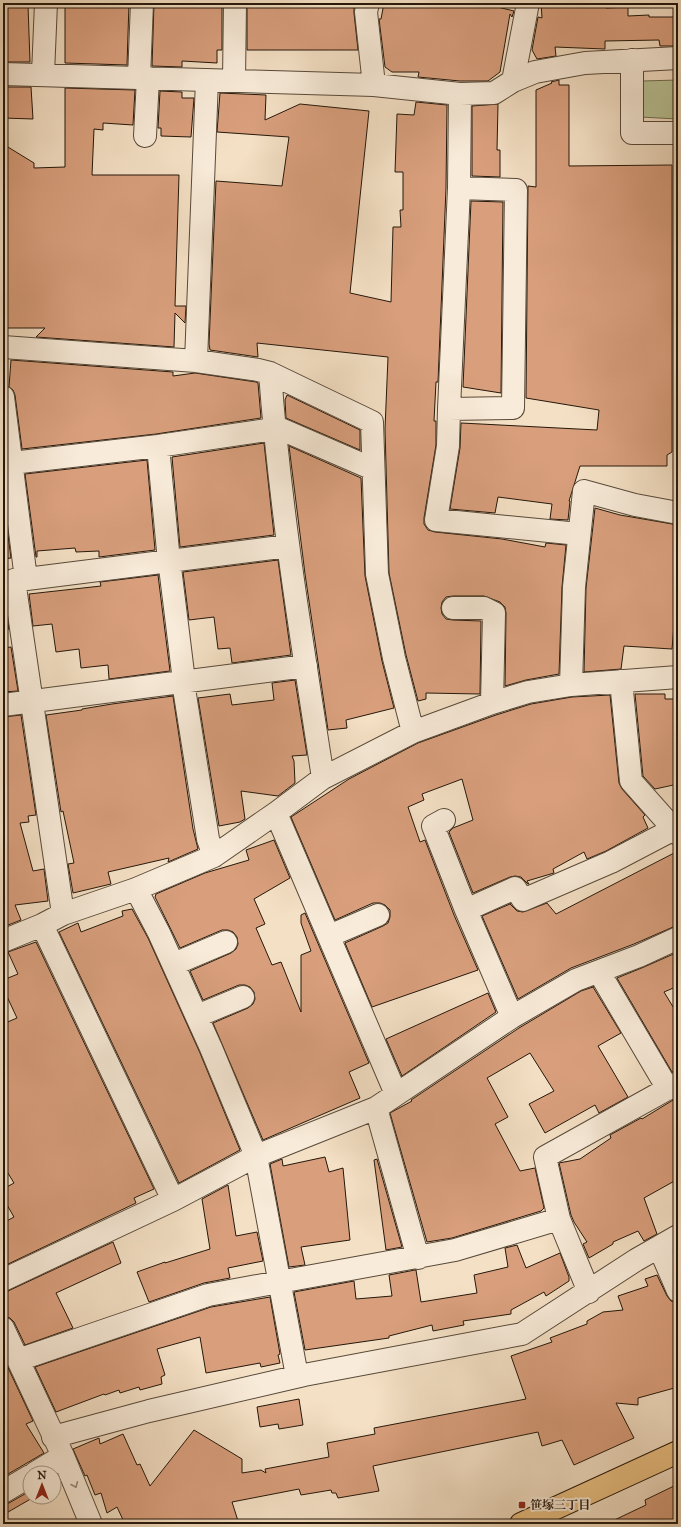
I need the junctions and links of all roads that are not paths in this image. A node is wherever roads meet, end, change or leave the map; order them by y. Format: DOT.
graph roads {
  1 [pos="46,3"];
  2 [pos="142,3"];
  3 [pos="235,3"];
  4 [pos="368,3"];
  5 [pos="528,3"];
  6 [pos="678,58"];
  7 [pos="632,60"];
  8 [pos="3,74"];
  9 [pos="43,74"];
  10 [pos="144,78"];
  11 [pos="207,80"];
  12 [pos="234,80"];
  13 [pos="513,81"];
  14 [pos="374,85"];
  15 [pos="460,94"];
  16 [pos="678,133"];
  17 [pos="145,136"];
  18 [pos="459,188"];
  19 [pos="3,347"];
  20 [pos="196,362"];
  21 [pos="270,373"];
  22 [pos="3,397"];
  23 [pos="448,409"];
  24 [pos="274,429"];
  25 [pos="158,446"];
  26 [pos="12,463"];
  27 [pos="373,469"];
  28 [pos="678,513"];
  29 [pos="579,534"];
  30 [pos="288,546"];
  31 [pos="170,560"];
  32 [pos="14,580"];
  33 [pos="453,608"];
  34 [pos="306,666"];
  35 [pos="678,677"];
  36 [pos="621,681"];
  37 [pos="183,682"];
  38 [pos="571,685"];
  39 [pos="32,702"];
  40 [pos="492,703"];
  41 [pos="3,705"];
  42 [pos="413,732"];
  43 [pos="322,778"];
  44 [pos="276,813"];
  45 [pos="444,820"];
  46 [pos="676,832"];
  47 [pos="214,856"];
  48 [pos="136,889"];
  49 [pos="466,910"];
  50 [pos="63,914"];
  51 [pos="378,915"];
  52 [pos="42,925"];
  53 [pos="329,936"];
  54 [pos="678,938"];
  55 [pos="3,941"];
  56 [pos="226,942"];
  57 [pos="174,964"];
  58 [pos="599,972"];
  59 [pos="243,997"];
  60 [pos="197,1016"];
  61 [pos="512,1018"];
  62 [pos="673,1086"];
  63 [pos="396,1094"];
  64 [pos="376,1108"];
  65 [pos="256,1156"];
  66 [pos="173,1200"];
  67 [pos="559,1219"];
  68 [pos="678,1236"];
  69 [pos="659,1247"];
  70 [pos="418,1258"];
  71 [pos="3,1280"];
  72 [pos="279,1283"];
  73 [pos="678,1291"];
  74 [pos="589,1292"];
  75 [pos="8,1344"];
  76 [pos="297,1376"];
  77 [pos="53,1436"];
  78 [pos="678,1453"];
  79 [pos="63,1456"];
  80 [pos="48,1465"];
  81 [pos="22,1481"];
  82 [pos="3,1492"];
  83 [pos="91,1524"];
  84 [pos="521,1524"];
  1 -- 9 [label="street"];
  2 -- 10 [label="street"];
  3 -- 12 [label="street"];
  4 -- 14 [label="street"];
  5 -- 13 [label="street"];
  6 -- 7 [label="street"];
  7 -- 13 [label="street"];
  7 -- 16 [label="street"];
  8 -- 9 [label="street"];
  9 -- 10 [label="street"];
  10 -- 11 [label="street"];
  10 -- 17 [label="street"];
  11 -- 12 [label="street"];
  11 -- 20 [label="street"];
  12 -- 14 [label="street"];
  13 -- 15 [label="street"];
  14 -- 15 [label="street"];
  15 -- 18 [label="street"];
  18 -- 23 [label="street"];
  18 -- 23 [label="street"];
  19 -- 20 [label="street"];
  20 -- 21 [label="street"];
  21 -- 24 [label="street"];
  21 -- 27 [label="street"];
  22 -- 26 [label="street"];
  23 -- 29 [label="street"];
  24 -- 25 [label="street"];
  24 -- 27 [label="street"];
  24 -- 30 [label="street"];
  25 -- 26 [label="street"];
  25 -- 31 [label="street"];
  26 -- 32 [label="street"];
  27 -- 42 [label="street"];
  28 -- 29 [label="street"];
  29 -- 38 [label="street"];
  30 -- 31 [label="street"];
  30 -- 34 [label="street"];
  31 -- 32 [label="street"];
  31 -- 37 [label="street"];
  32 -- 39 [label="street"];
  33 -- 40 [label="street"];
  34 -- 37 [label="street"];
  34 -- 43 [label="street"];
  35 -- 36 [label="street"];
  36 -- 38 [label="street"];
  36 -- 46 [label="street"];
  37 -- 39 [label="street"];
  37 -- 47 [label="street"];
  38 -- 40 [label="street"];
  39 -- 41 [label="street"];
  39 -- 50 [label="street"];
  40 -- 42 [label="street"];
  42 -- 43 [label="street"];
  43 -- 44 [label="street"];
  44 -- 47 [label="street"];
  44 -- 53 [label="street"];
  45 -- 49 [label="street"];
  46 -- 49 [label="street"];
  47 -- 48 [label="street"];
  48 -- 50 [label="street"];
  48 -- 57 [label="street"];
  49 -- 61 [label="street"];
  50 -- 52 [label="street"];
  51 -- 53 [label="street"];
  52 -- 55 [label="street"];
  52 -- 66 [label="street"];
  53 -- 63 [label="street"];
  54 -- 58 [label="street"];
  56 -- 57 [label="street"];
  57 -- 60 [label="street"];
  58 -- 61 [label="street"];
  58 -- 62 [label="street"];
  59 -- 60 [label="street"];
  60 -- 65 [label="street"];
  61 -- 63 [label="street"];
  62 -- 67 [label="street"];
  63 -- 64 [label="street"];
  64 -- 65 [label="street"];
  64 -- 70 [label="street"];
  65 -- 66 [label="street"];
  65 -- 72 [label="street"];
  66 -- 71 [label="street"];
  67 -- 70 [label="street"];
  67 -- 74 [label="street"];
  68 -- 69 [label="street"];
  69 -- 73 [label="street"];
  69 -- 74 [label="street"];
  70 -- 72 [label="street"];
  72 -- 75 [label="street"];
  72 -- 76 [label="street"];
  74 -- 76 [label="street"];
  75 -- 77 [label="street"];
  76 -- 77 [label="street"];
  77 -- 79 [label="street"];
  78 -- 84 [label="main road"];
  79 -- 80 [label="street"];
  79 -- 83 [label="street, one-way"];
  81 -- 82 [label="street"];
}
